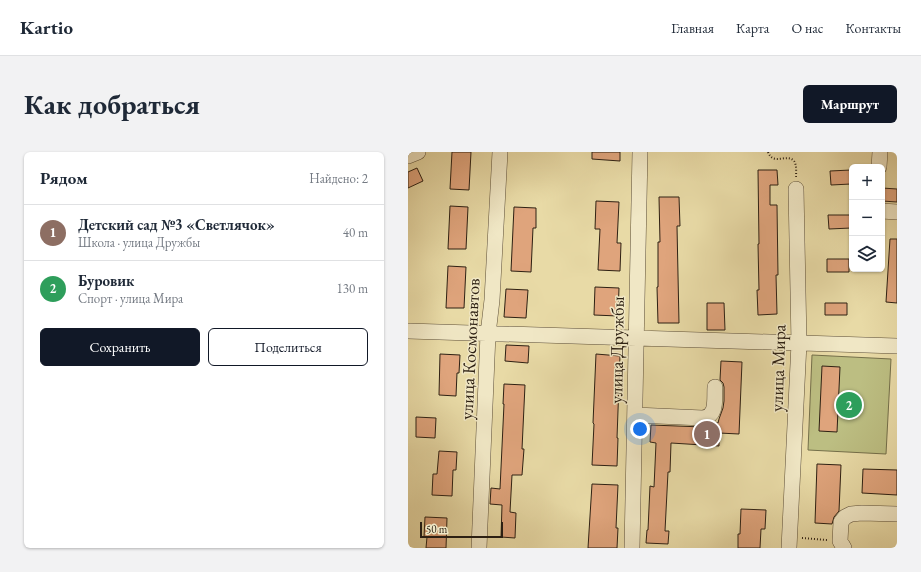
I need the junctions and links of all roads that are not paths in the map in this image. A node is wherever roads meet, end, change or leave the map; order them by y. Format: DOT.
graph roads {
  1 [pos="418,152"];
  2 [pos="500,152"];
  3 [pos="640,152"];
  4 [pos="880,152"];
  5 [pos="408,156"];
  6 [pos="879,164"];
  7 [pos="796,189"];
  8 [pos="885,211"];
  9 [pos="897,212"];
  10 [pos="408,331"];
  11 [pos="488,334"];
  12 [pos="636,338"];
  13 [pos="799,343"];
  14 [pos="897,346"];
  15 [pos="715,387"];
  16 [pos="635,415"];
  17 [pos="897,514"];
  18 [pos="789,543"];
  19 [pos="842,545"];
  20 [pos="479,548"];
  21 [pos="632,548"];
  1 -- 5 [label="street"];
  2 -- 11 [label="street, улица Космонавтов"];
  3 -- 12 [label="street, улица Дружбы"];
  4 -- 6 [label="street"];
  7 -- 13 [label="street, улица Мира"];
  8 -- 9 [label="street"];
  10 -- 11 [label="street"];
  11 -- 12 [label="street"];
  11 -- 20 [label="street, улица Космонавтов"];
  12 -- 13 [label="street"];
  12 -- 16 [label="street, улица Дружбы"];
  13 -- 14 [label="street"];
  13 -- 18 [label="street, улица Мира"];
  15 -- 16 [label="street"];
  16 -- 21 [label="street, улица Дружбы"];
  17 -- 19 [label="street"];
}
